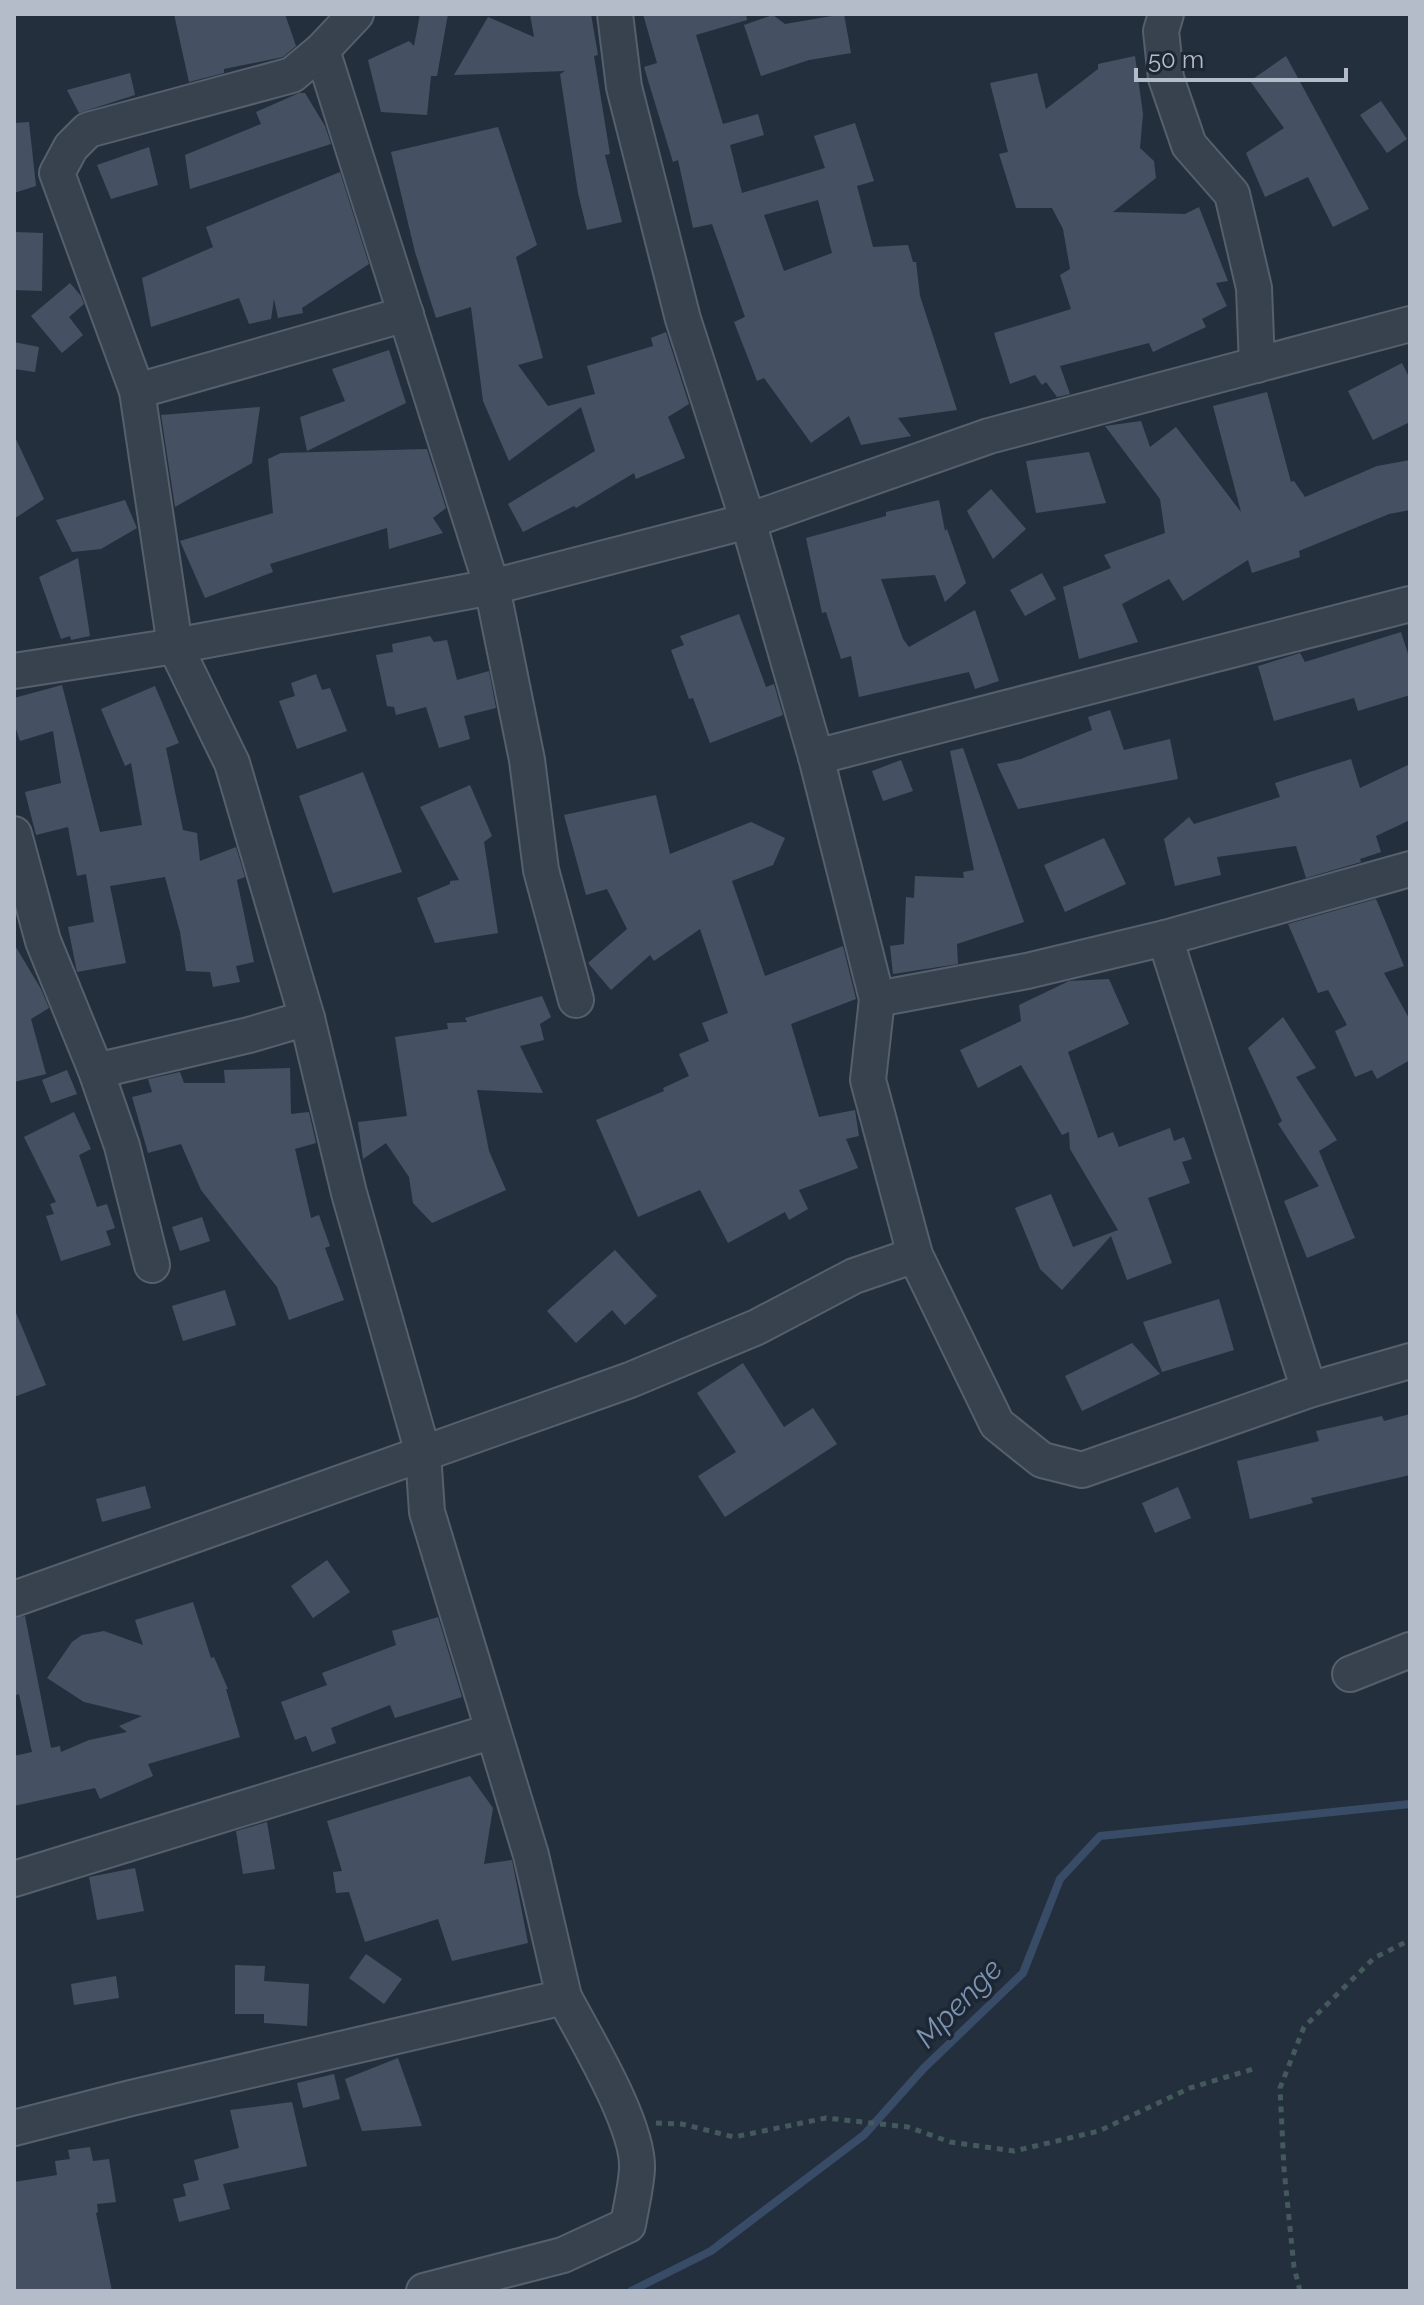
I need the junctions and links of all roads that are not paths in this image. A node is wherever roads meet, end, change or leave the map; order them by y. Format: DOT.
graph roads {
  1 [pos="356,14"];
  2 [pos="615,14"];
  3 [pos="1166,14"];
  4 [pos="322,50"];
  5 [pos="406,314"];
  6 [pos="1410,324"];
  7 [pos="1257,365"];
  8 [pos="137,391"];
  9 [pos="748,521"];
  10 [pos="492,587"];
  11 [pos="1410,604"];
  12 [pos="175,646"];
  13 [pos="14,671"];
  14 [pos="816,757"];
  15 [pos="14,834"];
  16 [pos="1410,869"];
  17 [pos="1165,938"];
  18 [pos="877,999"];
  19 [pos="576,1000"];
  20 [pos="307,1018"];
  21 [pos="96,1071"];
  22 [pos="915,1255"];
  23 [pos="152,1265"];
  24 [pos="1410,1361"];
  25 [pos="1309,1390"];
  26 [pos="423,1453"];
  27 [pos="14,1599"];
  28 [pos="1410,1650"];
  29 [pos="1350,1674"];
  30 [pos="493,1731"];
  31 [pos="14,1879"];
  32 [pos="564,1997"];
  33 [pos="14,2128"];
  34 [pos="424,2291"];
  1 -- 4 [label="street"];
  2 -- 9 [label="street"];
  3 -- 7 [label="street"];
  4 -- 5 [label="street"];
  4 -- 8 [label="street"];
  5 -- 8 [label="street"];
  5 -- 10 [label="street"];
  6 -- 7 [label="street"];
  7 -- 9 [label="street"];
  8 -- 12 [label="street"];
  9 -- 10 [label="street"];
  9 -- 14 [label="street"];
  10 -- 12 [label="street"];
  10 -- 19 [label="street"];
  11 -- 14 [label="street"];
  12 -- 13 [label="street"];
  12 -- 20 [label="street"];
  14 -- 18 [label="street"];
  15 -- 21 [label="street"];
  16 -- 17 [label="street"];
  17 -- 18 [label="street"];
  17 -- 25 [label="street"];
  18 -- 22 [label="street"];
  20 -- 21 [label="street"];
  20 -- 26 [label="street"];
  21 -- 23 [label="street"];
  22 -- 25 [label="street"];
  22 -- 26 [label="street"];
  24 -- 25 [label="street"];
  26 -- 27 [label="street"];
  26 -- 30 [label="street"];
  28 -- 29 [label="street"];
  30 -- 31 [label="street"];
  30 -- 32 [label="street"];
  32 -- 33 [label="street"];
  32 -- 34 [label="street"];
}
